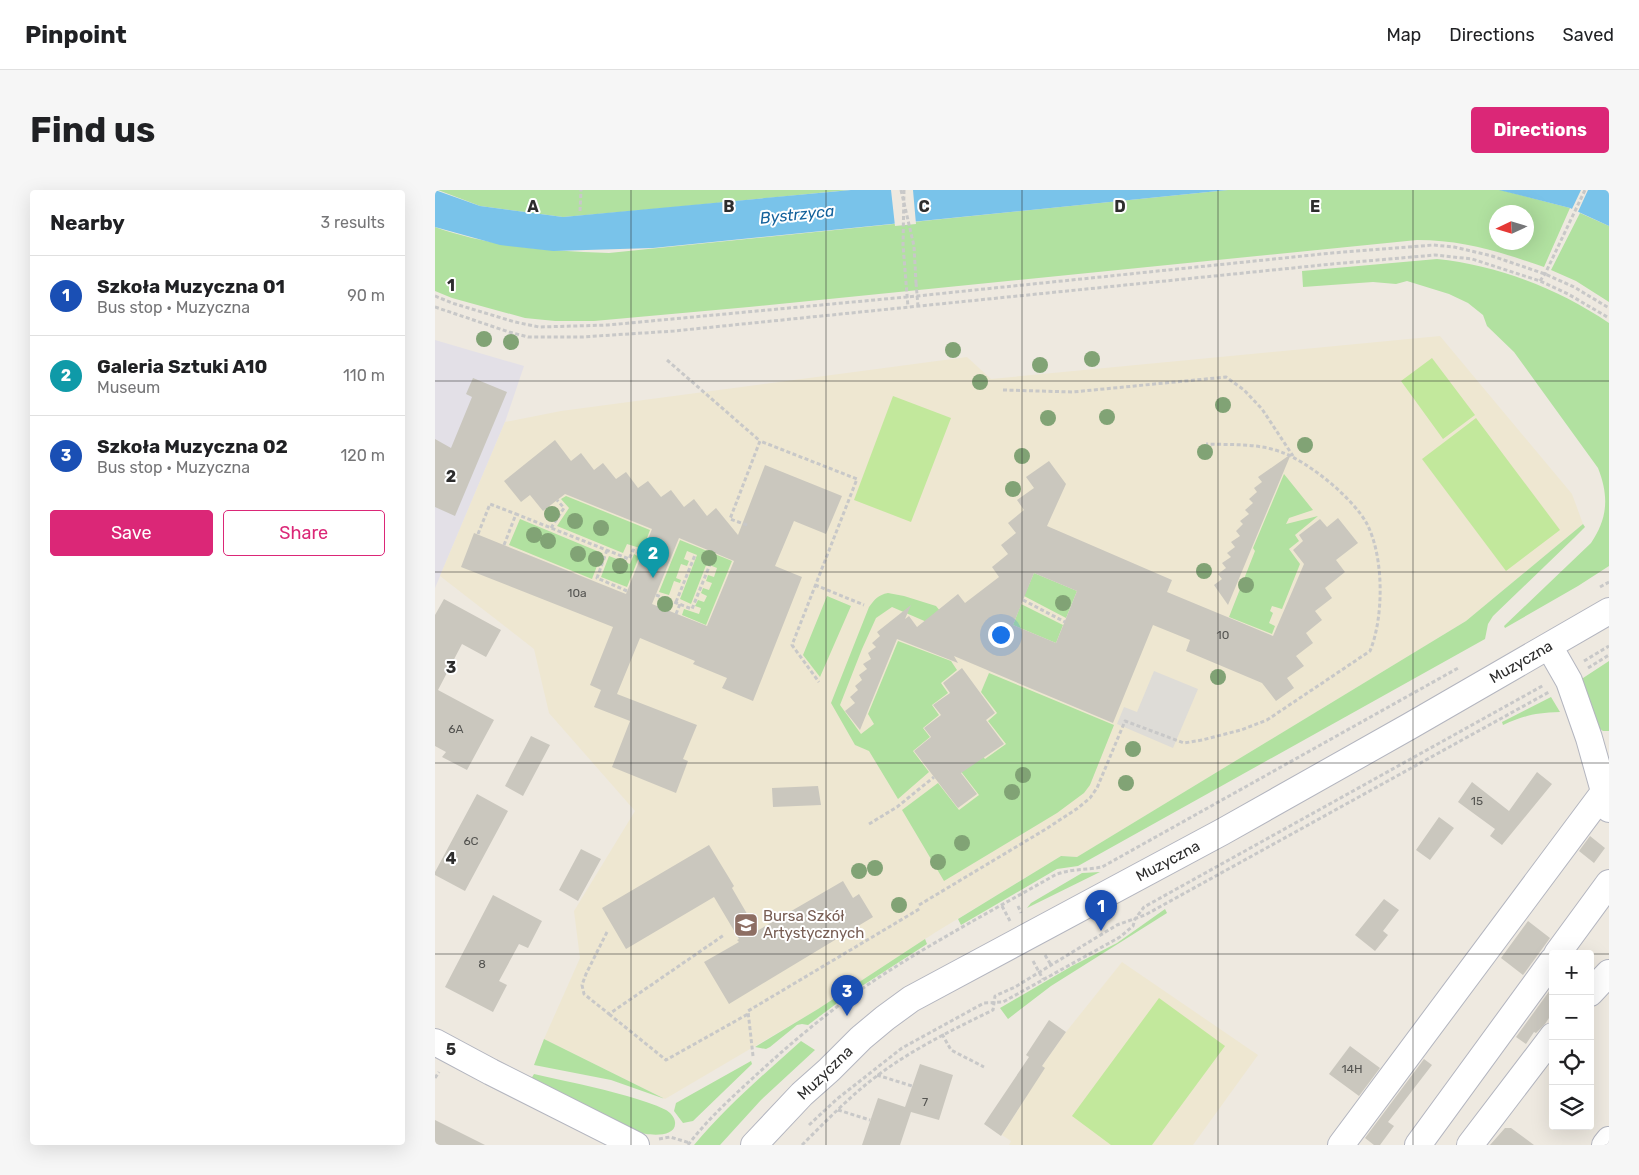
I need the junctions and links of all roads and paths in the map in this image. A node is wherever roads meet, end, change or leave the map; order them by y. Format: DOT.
graph roads {
  1 [pos="581,190"];
  2 [pos="903,190"];
  3 [pos="1585,190"];
  4 [pos="580,211"];
  5 [pos="1545,274"];
  6 [pos="1540,281"];
  7 [pos="435,296"];
  8 [pos="917,296"];
  9 [pos="907,297"];
  10 [pos="918,306"];
  11 [pos="435,307"];
  12 [pos="908,307"];
  13 [pos="1609,308"];
  14 [pos="1609,318"];
  15 [pos="667,360"];
  16 [pos="1003,390"];
  17 [pos="760,441"];
  18 [pos="1206,444"];
  19 [pos="1293,457"];
  20 [pos="557,500"];
  21 [pos="516,514"];
  22 [pos="747,525"];
  23 [pos="551,528"];
  24 [pos="478,534"];
  25 [pos="504,545"];
  26 [pos="607,550"];
  27 [pos="642,554"];
  28 [pos="695,556"];
  29 [pos="711,562"];
  30 [pos="1609,582"];
  31 [pos="815,585"];
  32 [pos="627,591"];
  33 [pos="656,595"];
  34 [pos="1604,599"];
  35 [pos="1023,600"];
  36 [pos="678,603"];
  37 [pos="864,605"];
  38 [pos="676,614"];
  39 [pos="1065,622"];
  40 [pos="1549,646"];
  41 [pos="1609,646"];
  42 [pos="1609,655"];
  43 [pos="1461,666"];
  44 [pos="1566,677"];
  45 [pos="819,682"];
  46 [pos="934,777"];
  47 [pos="1607,801"];
  48 [pos="869,824"];
  49 [pos="1609,883"];
  50 [pos="1135,919"];
  51 [pos="607,932"];
  52 [pos="724,935"];
  53 [pos="1560,950"];
  54 [pos="1549,965"];
  55 [pos="994,1003"];
  56 [pos="609,1014"];
  57 [pos="748,1014"];
  58 [pos="943,1034"];
  59 [pos="1550,1040"];
  60 [pos="435,1042"];
  61 [pos="753,1056"];
  62 [pos="984,1067"];
  63 [pos="877,1075"];
  64 [pos="913,1086"];
  65 [pos="838,1110"];
  66 [pos="870,1120"];
  67 [pos="803,1130"];
  68 [pos="1609,1140"];
  69 [pos="636,1145"];
  70 [pos="688,1145"];
  71 [pos="754,1145"];
  72 [pos="803,1145"];
  73 [pos="1341,1145"];
  74 [pos="1418,1145"];
  75 [pos="1470,1145"];
  76 [pos="1605,1145"];
  1 -- 4 [label="path"];
  2 -- 8 [label="path, bridge"];
  2 -- 9 [label="path, bridge"];
  3 -- 5 [label="path"];
  5 -- 6 [label="path"];
  5 -- 8 [label="path"];
  5 -- 13 [label="path"];
  6 -- 10 [label="path"];
  6 -- 14 [label="path"];
  7 -- 9 [label="path"];
  8 -- 9 [label="path"];
  8 -- 10 [label="path"];
  9 -- 12 [label="path"];
  10 -- 12 [label="path"];
  11 -- 12 [label="path"];
  15 -- 17 [label="path"];
  16 -- 19 [label="path"];
  17 -- 22 [label="path"];
  17 -- 31 [label="path"];
  18 -- 19 [label="path"];
  19 -- 57 [label="path"];
  20 -- 23 [label="path"];
  21 -- 23 [label="path"];
  21 -- 24 [label="path"];
  21 -- 25 [label="path"];
  23 -- 26 [label="path"];
  26 -- 27 [label="path"];
  26 -- 32 [label="path"];
  28 -- 36 [label="path"];
  29 -- 36 [label="path"];
  30 -- 34 [label="path"];
  31 -- 37 [label="path"];
  31 -- 45 [label="path"];
  33 -- 36 [label="path"];
  34 -- 40 [label="street, Muzyczna"];
  35 -- 39 [label="path"];
  36 -- 38 [label="path"];
  40 -- 44 [label="street"];
  40 -- 71 [label="street, Muzyczna"];
  41 -- 44 [label="path"];
  42 -- 44 [label="path"];
  43 -- 70 [label="path"];
  44 -- 47 [label="street"];
  44 -- 50 [label="path"];
  44 -- 50 [label="path"];
  46 -- 48 [label="path"];
  47 -- 73 [label="street"];
  49 -- 53 [label="street"];
  50 -- 55 [label="path"];
  50 -- 55 [label="path"];
  51 -- 56 [label="path"];
  52 -- 56 [label="path"];
  54 -- 74 [label="street"];
  55 -- 58 [label="path"];
  55 -- 67 [label="path"];
  56 -- 57 [label="path"];
  57 -- 61 [label="path"];
  58 -- 62 [label="path"];
  58 -- 63 [label="path"];
  59 -- 75 [label="street"];
  60 -- 69 [label="street"];
  63 -- 64 [label="path"];
  63 -- 65 [label="path"];
  65 -- 66 [label="path"];
  65 -- 72 [label="path"];
  68 -- 76 [label="street"];
}
